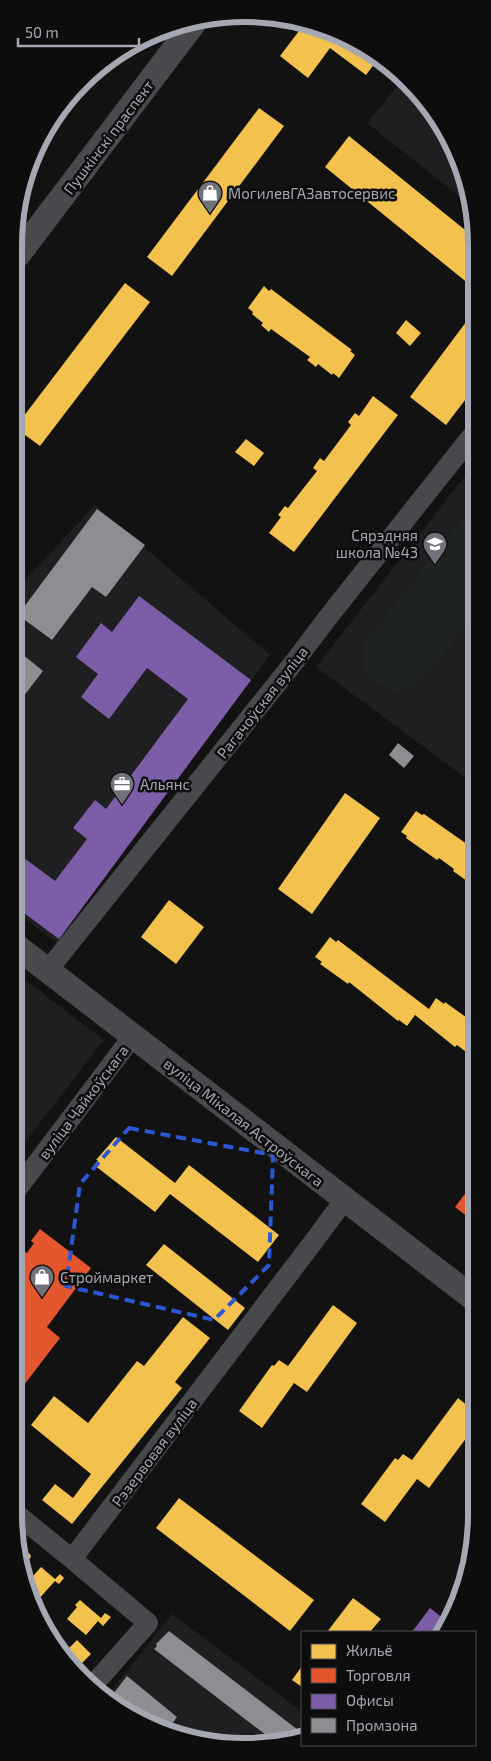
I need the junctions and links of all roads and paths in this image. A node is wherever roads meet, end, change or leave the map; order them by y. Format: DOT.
graph roads {
  1 [pos="189,30"];
  2 [pos="22,250"];
  3 [pos="468,441"];
  4 [pos="22,950"];
  5 [pos="48,970"];
  6 [pos="133,1036"];
  7 [pos="22,1183"];
  8 [pos="345,1199"];
  9 [pos="468,1294"];
  10 [pos="22,1519"];
  11 [pos="72,1559"];
  12 [pos="96,1681"];
  1 -- 2 [label="main road, Пушкінскі праспект"];
  3 -- 5 [label="street, Рагачоўская вуліца"];
  4 -- 5 [label="main road, вуліца Мікалая Астроўскага"];
  5 -- 6 [label="main road, вуліца Мікалая Астроўскага"];
  6 -- 7 [label="street, вуліца Чайкоўскага"];
  6 -- 8 [label="main road, вуліца Мікалая Астроўскага"];
  8 -- 9 [label="main road, вуліца Мікалая Астроўскага"];
  8 -- 11 [label="street, Рэзервовая вуліца"];
  10 -- 11 [label="street"];
  11 -- 12 [label="street"];
}
